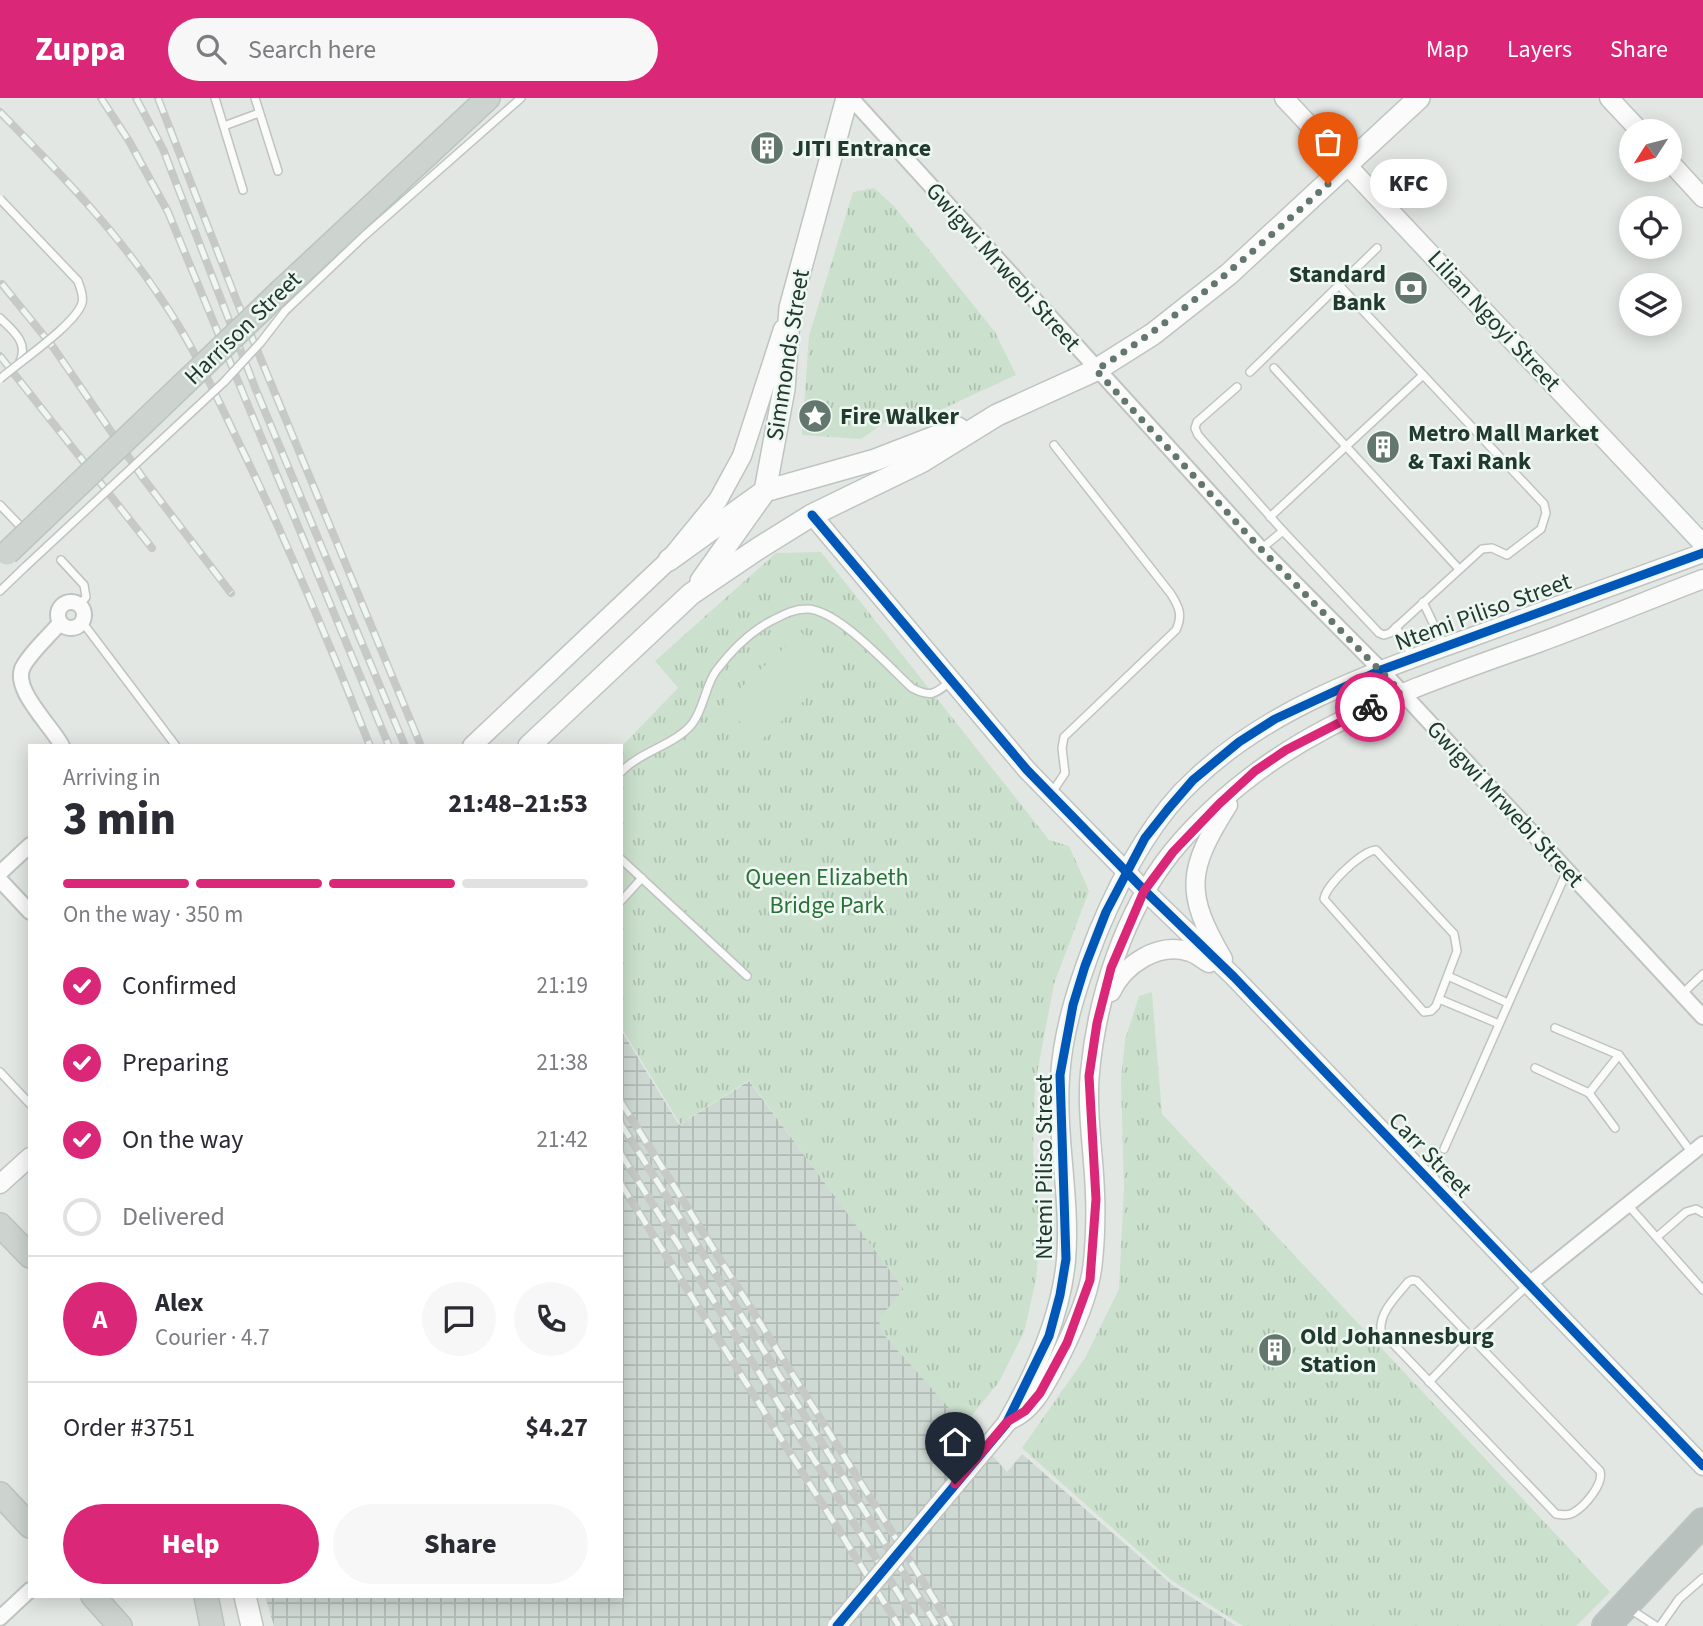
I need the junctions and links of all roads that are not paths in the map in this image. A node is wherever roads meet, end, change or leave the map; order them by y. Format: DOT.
graph roads {
  1 [pos="215,98"];
  2 [pos="255,98"];
  3 [pos="488,98"];
  4 [pos="521,98"];
  5 [pos="849,98"];
  6 [pos="1284,98"];
  7 [pos="1419,98"];
  8 [pos="1609,98"];
  9 [pos="259,113"];
  10 [pos="1629,119"];
  11 [pos="224,126"];
  12 [pos="1348,166"];
  13 [pos="278,171"];
  14 [pos="1682,175"];
  15 [pos="243,190"];
  16 [pos="1703,198"];
  17 [pos="0,199"];
  18 [pos="1377,248"];
  19 [pos="1339,285"];
  20 [pos="283,301"];
  21 [pos="790,308"];
  22 [pos="0,318"];
  23 [pos="20,361"];
  24 [pos="1274,368"];
  25 [pos="1096,370"];
  26 [pos="1250,372"];
  27 [pos="1423,375"];
  28 [pos="0,380"];
  29 [pos="1237,387"];
  30 [pos="997,415"];
  31 [pos="1054,445"];
  32 [pos="1346,445"];
  33 [pos="765,491"];
  34 [pos="0,505"];
  35 [pos="812,515"];
  36 [pos="1270,517"];
  37 [pos="1283,531"];
  38 [pos="27,534"];
  39 [pos="1703,544"];
  40 [pos="1261,549"];
  41 [pos="1703,553"];
  42 [pos="11,560"];
  43 [pos="61,560"];
  44 [pos="669,560"];
  45 [pos="1460,569"];
  46 [pos="1703,579"];
  47 [pos="0,591"];
  48 [pos="691,594"];
  49 [pos="1423,602"];
  50 [pos="80,605"];
  51 [pos="60,623"];
  52 [pos="83,623"];
  53 [pos="1396,627"];
  54 [pos="1444,647"];
  55 [pos="1413,658"];
  56 [pos="1381,670"];
  57 [pos="952,681"];
  58 [pos="1401,692"];
  59 [pos="61,744"];
  60 [pos="174,744"];
  61 [pos="474,744"];
  62 [pos="531,744"];
  63 [pos="623,771"];
  64 [pos="1240,786"];
  65 [pos="1051,794"];
  66 [pos="28,847"];
  67 [pos="623,861"];
  68 [pos="1567,871"];
  69 [pos="0,873"];
  70 [pos="1128,873"];
  71 [pos="642,878"];
  72 [pos="0,880"];
  73 [pos="1144,891"];
  74 [pos="623,899"];
  75 [pos="28,910"];
  76 [pos="1703,974"];
  77 [pos="747,976"];
  78 [pos="1448,976"];
  79 [pos="1234,977"];
  80 [pos="1682,993"];
  81 [pos="1439,999"];
  82 [pos="1508,1003"];
  83 [pos="1703,1017"];
  84 [pos="1097,1023"];
  85 [pos="1499,1024"];
  86 [pos="1555,1028"];
  87 [pos="1619,1055"];
  88 [pos="1535,1069"];
  89 [pos="0,1072"];
  90 [pos="1589,1093"];
  91 [pos="28,1102"];
  92 [pos="1615,1128"];
  93 [pos="1444,1149"];
  94 [pos="1697,1149"];
  95 [pos="28,1159"];
  96 [pos="0,1184"];
  97 [pos="1629,1205"];
  98 [pos="1703,1213"];
  99 [pos="0,1225"];
  100 [pos="1657,1237"];
  101 [pos="28,1254"];
  102 [pos="1528,1285"];
  103 [pos="1703,1290"];
  104 [pos="1472,1337"];
  105 [pos="1429,1382"];
  106 [pos="1007,1423"];
  107 [pos="1703,1466"];
  108 [pos="0,1494"];
  109 [pos="1703,1522"];
  110 [pos="28,1524"];
  111 [pos="1703,1578"];
  112 [pos="28,1592"];
  113 [pos="95,1598"];
  114 [pos="206,1598"];
  115 [pos="245,1598"];
  116 [pos="1625,1606"];
  117 [pos="0,1618"];
  118 [pos="120,1626"];
  119 [pos="212,1626"];
  120 [pos="252,1626"];
  121 [pos="837,1626"];
  122 [pos="1606,1626"];
  123 [pos="1658,1626"];
  1 -- 11 [label="lane"];
  2 -- 9 [label="lane"];
  3 -- 20 [label="main road, Harrison Street"];
  4 -- 20 [label="lane"];
  5 -- 21 [label="main road, Simmonds Street"];
  5 -- 25 [label="street, Gwigwi Mrwebi Street"];
  6 -- 12 [label="street, Lilian Ngoyi Street"];
  7 -- 12 [label="main road"];
  8 -- 10 [label="street"];
  9 -- 11 [label="lane"];
  9 -- 13 [label="lane"];
  11 -- 15 [label="lane"];
  12 -- 25 [label="main road"];
  12 -- 39 [label="street, Lilian Ngoyi Street"];
  14 -- 16 [label="street"];
  17 -- 23 [label="lane, bridge"];
  18 -- 19 [label="lane"];
  19 -- 26 [label="lane"];
  19 -- 27 [label="lane"];
  20 -- 38 [label="main road, Harrison Street, bridge"];
  20 -- 42 [label="lane, bridge"];
  21 -- 33 [label="main road, Simmonds Street"];
  21 -- 44 [label="street"];
  22 -- 23 [label="lane"];
  23 -- 28 [label="lane, bridge"];
  24 -- 32 [label="lane"];
  25 -- 30 [label="main road"];
  25 -- 40 [label="street, Gwigwi Mrwebi Street"];
  27 -- 32 [label="lane"];
  27 -- 45 [label="lane"];
  29 -- 36 [label="lane"];
  30 -- 33 [label="main road"];
  30 -- 35 [label="main road"];
  31 -- 65 [label="lane"];
  32 -- 36 [label="lane"];
  32 -- 45 [label="lane"];
  33 -- 44 [label="main road"];
  33 -- 48 [label="main road, Simmonds Street"];
  34 -- 38 [label="lane"];
  35 -- 48 [label="main road"];
  35 -- 57 [label="street, Carr Street"];
  36 -- 37 [label="lane"];
  37 -- 40 [label="lane"];
  37 -- 53 [label="lane"];
  38 -- 42 [label="main road, Harrison Street, bridge"];
  40 -- 56 [label="street, Gwigwi Mrwebi Street"];
  41 -- 54 [label="street, Ntemi Piliso Street"];
  42 -- 47 [label="lane"];
  43 -- 50 [label="lane"];
  44 -- 61 [label="street"];
  45 -- 49 [label="lane"];
  46 -- 58 [label="street, Ntemi Piliso Street"];
  48 -- 62 [label="main road"];
  49 -- 53 [label="lane"];
  49 -- 54 [label="lane"];
  50 -- 51 [label="street"];
  50 -- 52 [label="street"];
  51 -- 52 [label="street"];
  51 -- 59 [label="street"];
  52 -- 60 [label="lane"];
  53 -- 55 [label="lane"];
  54 -- 55 [label="street, Ntemi Piliso Street"];
  55 -- 56 [label="street, Ntemi Piliso Street"];
  56 -- 58 [label="street, Gwigwi Mrwebi Street"];
  56 -- 70 [label="street, Ntemi Piliso Street"];
  57 -- 63 [label="lane"];
  57 -- 65 [label="street, Carr Street"];
  58 -- 64 [label="street, Ntemi Piliso Street"];
  58 -- 68 [label="street, Gwigwi Mrwebi Street"];
  64 -- 73 [label="street, Ntemi Piliso Street"];
  64 -- 79 [label="street"];
  65 -- 70 [label="street, Carr Street"];
  66 -- 69 [label="street"];
  67 -- 71 [label="lane"];
  68 -- 80 [label="street, Gwigwi Mrwebi Street"];
  68 -- 82 [label="lane"];
  70 -- 73 [label="street, Carr Street"];
  70 -- 106 [label="street, Ntemi Piliso Street"];
  71 -- 74 [label="lane"];
  71 -- 77 [label="lane"];
  72 -- 75 [label="street"];
  73 -- 79 [label="street, Carr Street"];
  73 -- 84 [label="street, Ntemi Piliso Street"];
  76 -- 80 [label="lane"];
  78 -- 81 [label="lane"];
  78 -- 81 [label="lane"];
  78 -- 82 [label="lane"];
  79 -- 84 [label="street"];
  79 -- 102 [label="street, Carr Street"];
  80 -- 83 [label="street, Gwigwi Mrwebi Street"];
  81 -- 85 [label="lane"];
  82 -- 85 [label="lane"];
  84 -- 106 [label="street, Ntemi Piliso Street"];
  85 -- 93 [label="lane"];
  86 -- 87 [label="lane"];
  87 -- 90 [label="lane"];
  87 -- 94 [label="lane"];
  88 -- 90 [label="lane"];
  89 -- 91 [label="lane"];
  90 -- 92 [label="lane"];
  94 -- 97 [label="street"];
  95 -- 96 [label="street"];
  97 -- 100 [label="lane"];
  97 -- 102 [label="street"];
  98 -- 100 [label="lane"];
  99 -- 101 [label="main road"];
  100 -- 103 [label="lane"];
  102 -- 104 [label="lane"];
  102 -- 107 [label="street, Carr Street"];
  104 -- 105 [label="lane"];
  104 -- 105 [label="lane"];
  104 -- 105 [label="lane"];
  106 -- 121 [label="street, bridge"];
  108 -- 110 [label="main road"];
  109 -- 116 [label="highway"];
  111 -- 123 [label="lane"];
  112 -- 117 [label="street"];
  113 -- 118 [label="main road"];
  114 -- 119 [label="main road"];
  115 -- 120 [label="main road"];
  116 -- 122 [label="highway"];
  116 -- 123 [label="lane"];
}
